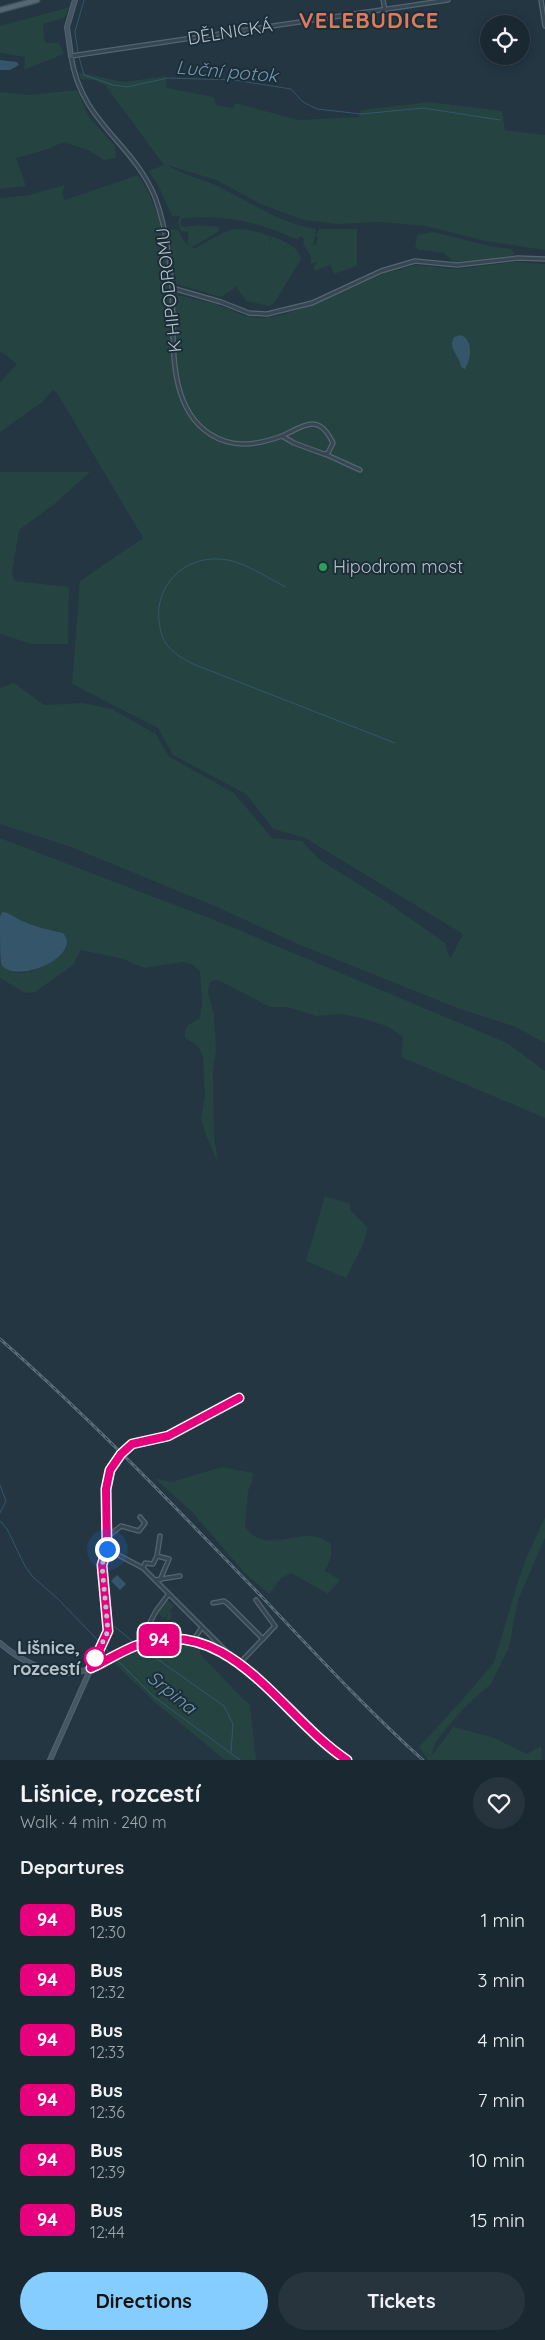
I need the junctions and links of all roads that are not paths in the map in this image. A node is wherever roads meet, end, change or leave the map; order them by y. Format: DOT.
graph roads {
  1 [pos="37,0"];
  2 [pos="75,0"];
  3 [pos="384,0"];
  4 [pos="448,0"];
  5 [pos="541,0"];
  6 [pos="0,10"];
  7 [pos="385,10"];
  8 [pos="545,26"];
  9 [pos="71,56"];
  10 [pos="545,259"];
  11 [pos="172,288"];
  12 [pos="282,436"];
  13 [pos="324,454"];
  14 [pos="360,470"];
  15 [pos="239,1398"];
  16 [pos="140,1516"];
  17 [pos="160,1536"];
  18 [pos="106,1538"];
  19 [pos="107,1549"];
  20 [pos="158,1556"];
  21 [pos="142,1568"];
  22 [pos="180,1576"];
  23 [pos="155,1580"];
  24 [pos="160,1580"];
  25 [pos="168,1595"];
  26 [pos="256,1600"];
  27 [pos="213,1603"];
  28 [pos="202,1627"];
  29 [pos="146,1630"];
  30 [pos="263,1639"];
  31 [pos="193,1641"];
  32 [pos="0,1643"];
  33 [pos="229,1654"];
  34 [pos="240,1663"];
  35 [pos="91,1668"];
  36 [pos="50,1760"];
  37 [pos="347,1760"];
  1 -- 6 [label="main road"];
  2 -- 9 [label="main road"];
  3 -- 7 [label="street"];
  4 -- 7 [label="street, DĚLNICKÁ"];
  5 -- 8 [label="street"];
  7 -- 9 [label="street, DĚLNICKÁ"];
  9 -- 11 [label="street, K HIPODROMU"];
  10 -- 11 [label="street"];
  11 -- 12 [label="street, K HIPODROMU"];
  12 -- 13 [label="street"];
  12 -- 13 [label="street, K HIPODROMU"];
  13 -- 14 [label="street"];
  15 -- 18 [label="street"];
  16 -- 18 [label="street"];
  17 -- 20 [label="street"];
  18 -- 19 [label="street"];
  19 -- 21 [label="street"];
  19 -- 35 [label="street"];
  20 -- 21 [label="street"];
  20 -- 24 [label="street"];
  21 -- 23 [label="street"];
  22 -- 24 [label="street"];
  23 -- 24 [label="street"];
  23 -- 25 [label="street"];
  25 -- 28 [label="street"];
  25 -- 29 [label="street"];
  26 -- 30 [label="street"];
  27 -- 30 [label="street"];
  28 -- 31 [label="street"];
  28 -- 33 [label="street"];
  30 -- 34 [label="street"];
  31 -- 33 [label="main road"];
  31 -- 35 [label="main road"];
  32 -- 35 [label="main road"];
  33 -- 34 [label="main road"];
  34 -- 37 [label="main road"];
  35 -- 36 [label="main road"];
}
